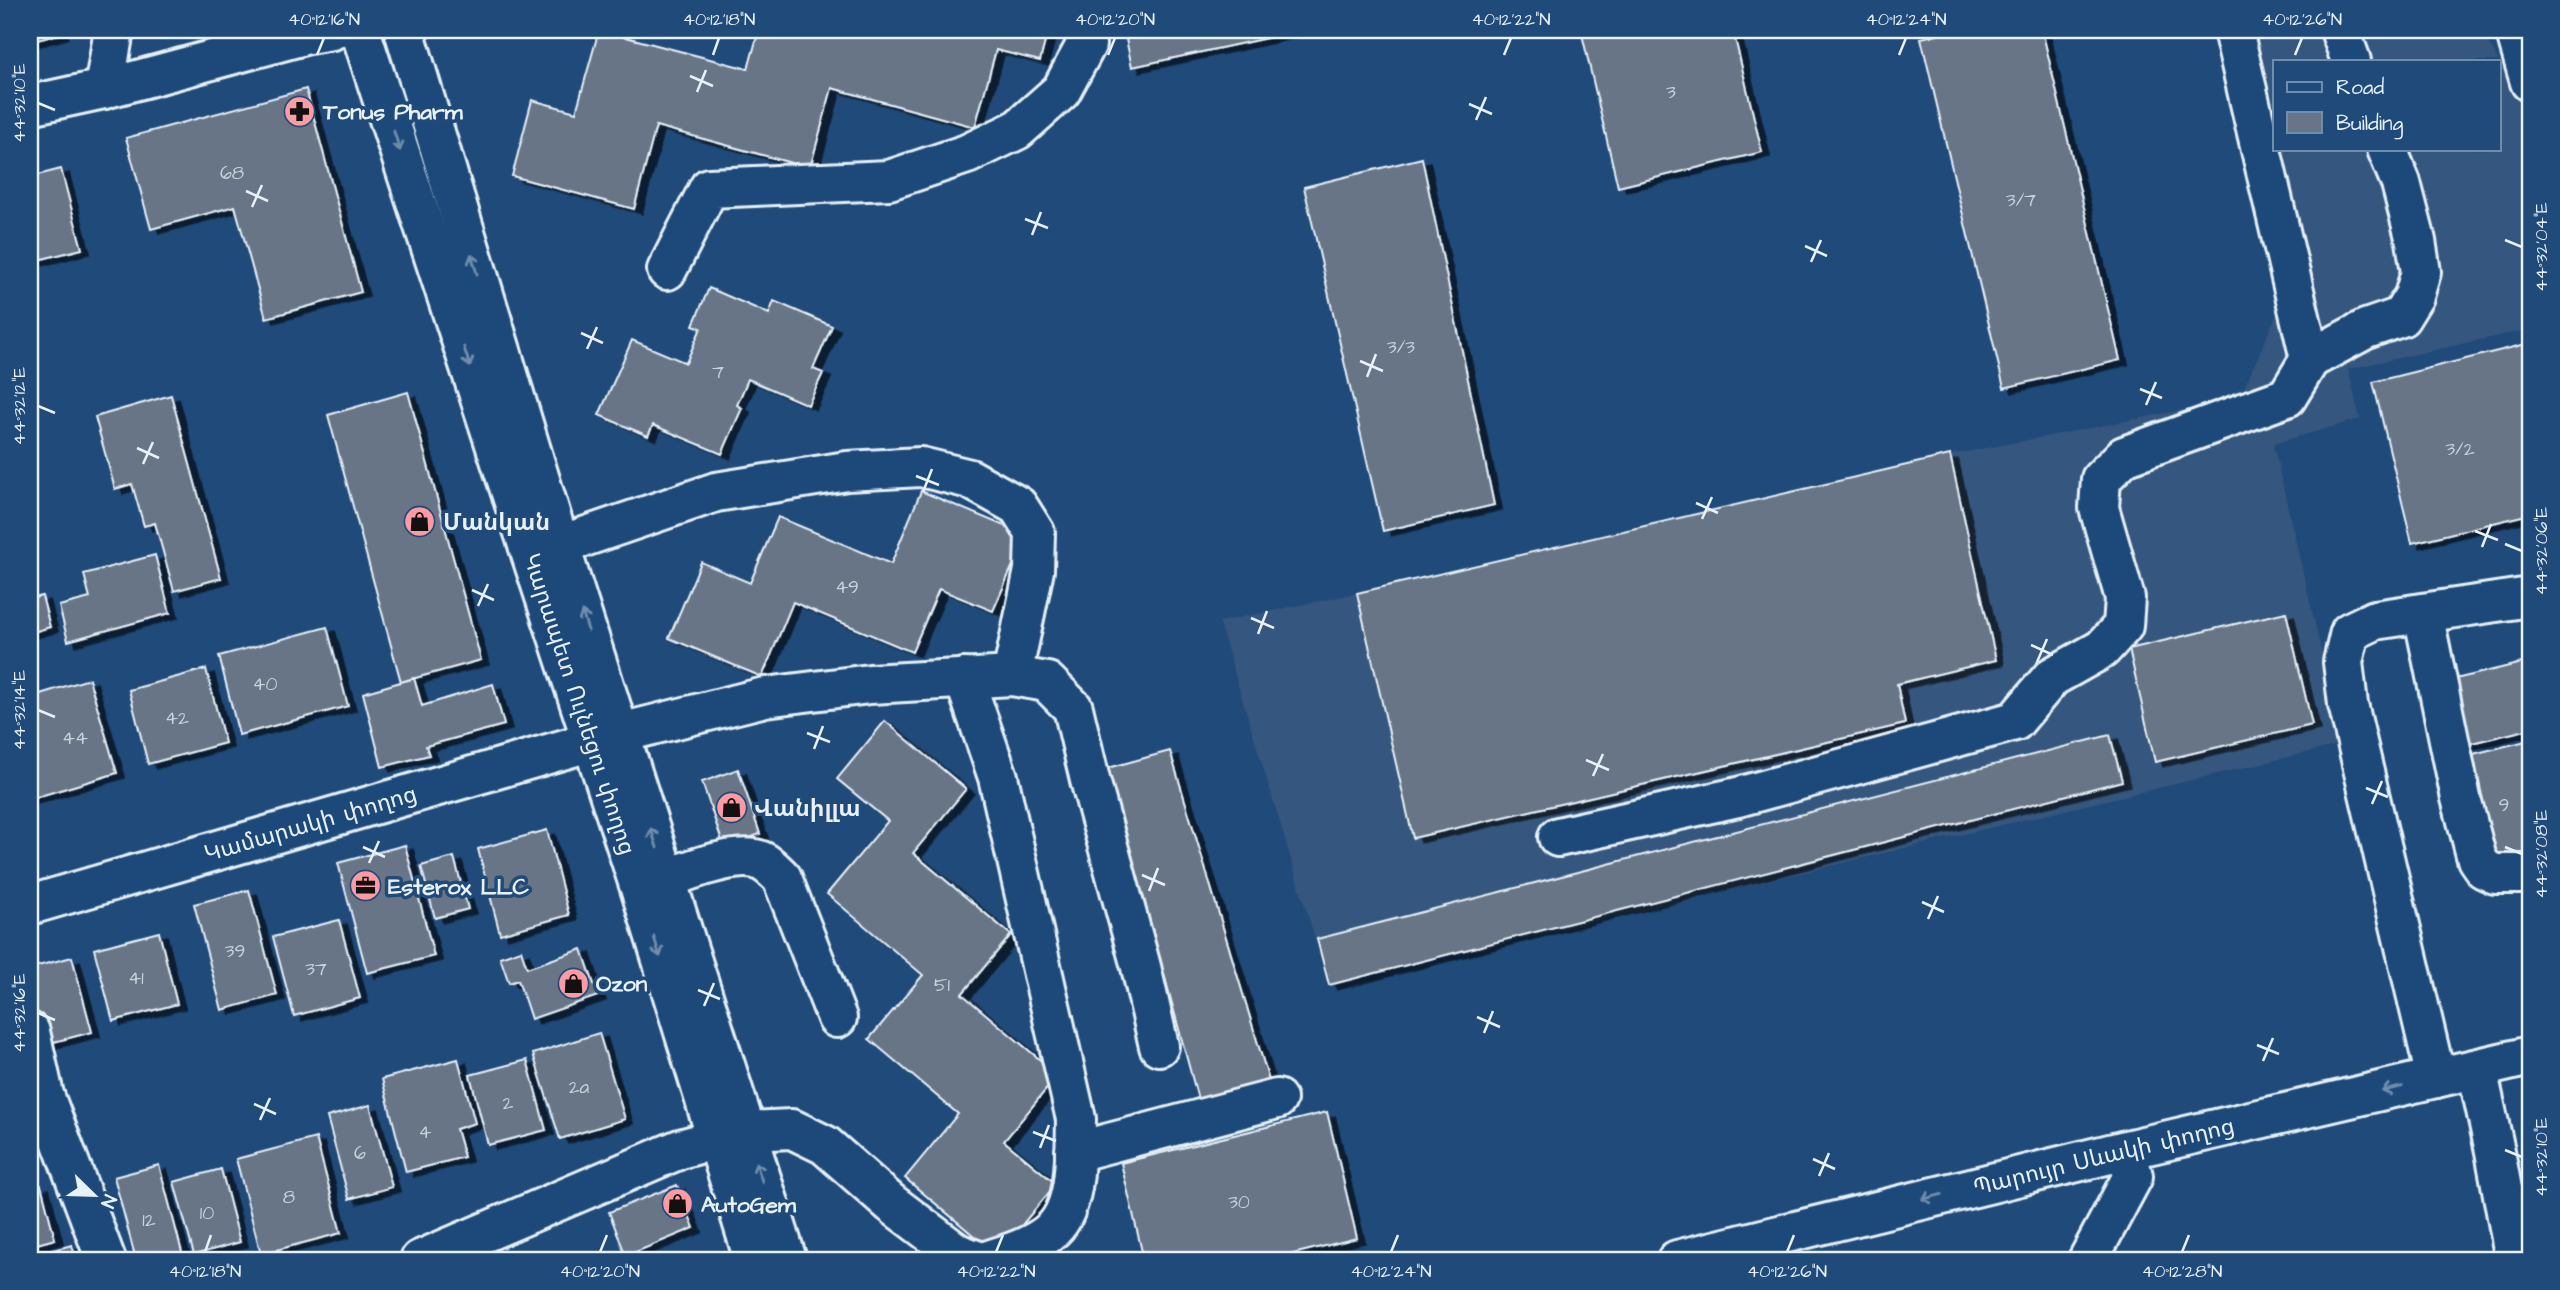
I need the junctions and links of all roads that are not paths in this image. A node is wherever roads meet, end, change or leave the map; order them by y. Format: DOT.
graph roads {
  1 [pos="114,30"];
  2 [pos="332,30"];
  3 [pos="360,30"];
  4 [pos="404,30"];
  5 [pos="1084,30"];
  6 [pos="2233,30"];
  7 [pos="2340,30"];
  8 [pos="2351,60"];
  9 [pos="104,89"];
  10 [pos="30,105"];
  11 [pos="2387,150"];
  12 [pos="667,270"];
  13 [pos="2310,359"];
  14 [pos="546,550"];
  15 [pos="2530,597"];
  16 [pos="2423,613"];
  17 [pos="1012,676"];
  18 [pos="964,678"];
  19 [pos="606,738"];
  20 [pos="1558,837"];
  21 [pos="2522,874"];
  22 [pos="653,884"];
  23 [pos="30,905"];
  24 [pos="837,1018"];
  25 [pos="30,1032"];
  26 [pos="1159,1046"];
  27 [pos="2530,1056"];
  28 [pos="2436,1078"];
  29 [pos="2479,1082"];
  30 [pos="2530,1083"];
  31 [pos="1278,1099"];
  32 [pos="731,1135"];
  33 [pos="1075,1153"];
  34 [pos="2130,1163"];
  35 [pos="106,1260"];
  36 [pos="421,1260"];
  37 [pos="754,1260"];
  38 [pos="787,1260"];
  39 [pos="976,1260"];
  40 [pos="989,1260"];
  41 [pos="1677,1260"];
  42 [pos="1786,1260"];
  43 [pos="2088,1260"];
  44 [pos="2515,1260"];
  1 -- 9 [label="street"];
  2 -- 9 [label="street"];
  3 -- 14 [label="street, Կարապետ Ուլնեցու փողոց, one-way"];
  14 -- 4 [label="street, Կարապետ Ուլնեցու փողոց, one-way"];
  5 -- 12 [label="street"];
  6 -- 13 [label="street"];
  7 -- 8 [label="street"];
  9 -- 10 [label="street"];
  11 -- 13 [label="street"];
  13 -- 20 [label="street"];
  14 -- 17 [label="street"];
  14 -- 19 [label="street, Կարապետ Ուլնեցու փողոց"];
  15 -- 16 [label="street"];
  16 -- 21 [label="street"];
  16 -- 28 [label="street"];
  17 -- 18 [label="street, Կամարակի փողոց"];
  17 -- 26 [label="street, Կամարակի փողոց"];
  18 -- 19 [label="street, Կամարակի փողոց"];
  18 -- 33 [label="street"];
  19 -- 22 [label="street, Կարապետ Ուլնեցու փողոց"];
  19 -- 23 [label="street, Կամարակի փողոց"];
  22 -- 24 [label="street"];
  22 -- 32 [label="street, Կարապետ Ուլնեցու փողոց"];
  25 -- 35 [label="street"];
  27 -- 29 [label="street, Պարույր Սևակի փողոց"];
  28 -- 29 [label="street, Պարույր Սևակի փողոց"];
  28 -- 34 [label="street, Պարույր Սևակի փողոց, one-way"];
  29 -- 30 [label="street, Պարույր Սևակի փողոց"];
  29 -- 34 [label="street, Պարույր Սևակի փողոց"];
  29 -- 44 [label="street"];
  31 -- 33 [label="street"];
  32 -- 36 [label="street"];
  32 -- 37 [label="street, Կարապետ Ուլնեցու փողոց"];
  38 -- 32 [label="street, Կարապետ Ուլնեցու փողոց, one-way"];
  32 -- 39 [label="street"];
  33 -- 40 [label="street"];
  34 -- 41 [label="street, Պարույր Սևակի փողոց, one-way"];
  34 -- 42 [label="street, Պարույր Սևակի փողոց"];
  34 -- 43 [label="street"];
}
